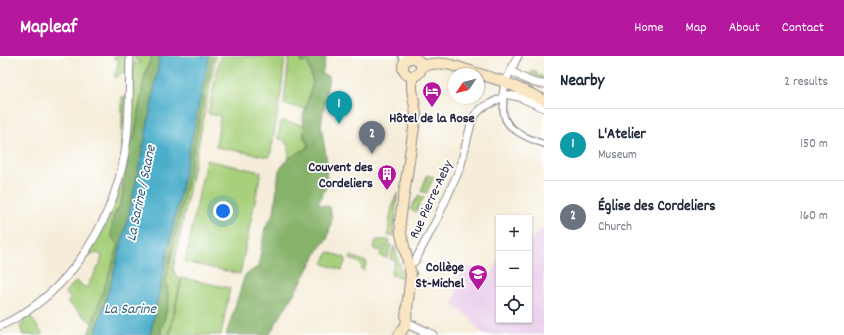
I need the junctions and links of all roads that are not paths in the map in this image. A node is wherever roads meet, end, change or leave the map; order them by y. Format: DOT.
graph roads {
  1 [pos="130,56"];
  2 [pos="518,56"];
  3 [pos="404,59"];
  4 [pos="421,66"];
  5 [pos="511,71"];
  6 [pos="412,76"];
  7 [pos="505,82"];
  8 [pos="544,84"];
  9 [pos="503,95"];
  10 [pos="544,100"];
  11 [pos="544,108"];
  12 [pos="544,144"];
  13 [pos="409,264"];
  14 [pos="407,323"];
  15 [pos="0,326"];
  16 [pos="399,335"];
  17 [pos="432,335"];
  1 -- 15 [label="street"];
  2 -- 5 [label="street"];
  3 -- 4 [label="main road"];
  3 -- 6 [label="main road"];
  4 -- 6 [label="main road"];
  4 -- 7 [label="main road"];
  5 -- 7 [label="street"];
  5 -- 8 [label="street"];
  6 -- 13 [label="main road"];
  7 -- 9 [label="street"];
  7 -- 10 [label="main road"];
  9 -- 11 [label="street"];
  9 -- 12 [label="street"];
  9 -- 13 [label="street, Rue Pierre-Aeby"];
  13 -- 14 [label="main road"];
  14 -- 16 [label="main road"];
  14 -- 17 [label="street"];
}
